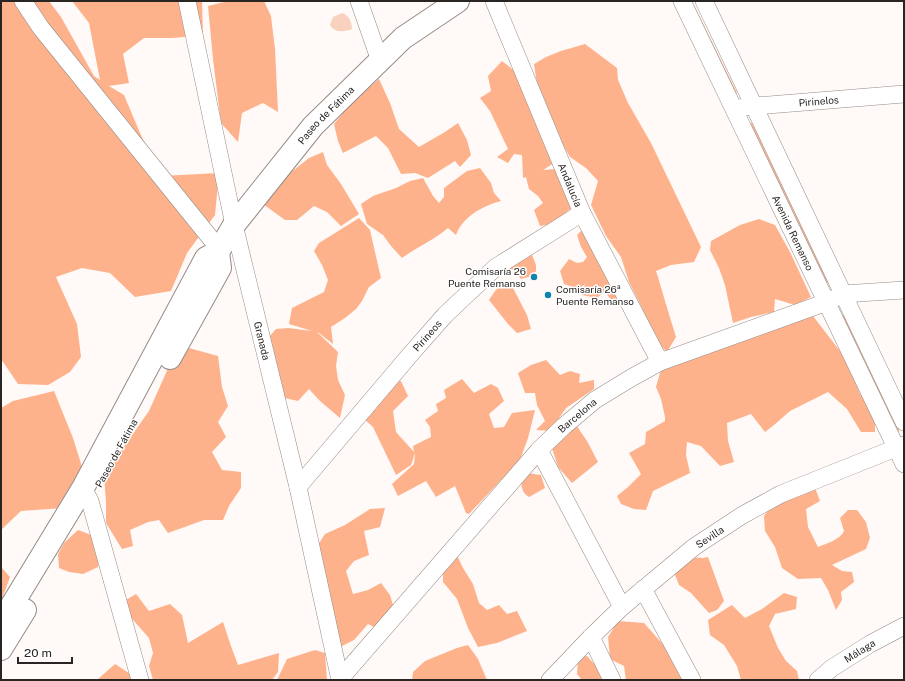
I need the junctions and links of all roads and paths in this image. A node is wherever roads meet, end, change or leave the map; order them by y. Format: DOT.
graph roads {
  1 [pos="23,1"];
  2 [pos="187,1"];
  3 [pos="359,1"];
  4 [pos="458,1"];
  5 [pos="494,1"];
  6 [pos="682,1"];
  7 [pos="704,1"];
  8 [pos="380,61"];
  9 [pos="904,94"];
  10 [pos="753,106"];
  11 [pos="733,108"];
  12 [pos="582,213"];
  13 [pos="234,225"];
  14 [pos="219,251"];
  15 [pos="904,290"];
  16 [pos="843,294"];
  17 [pos="827,302"];
  18 [pos="660,362"];
  19 [pos="904,422"];
  20 [pos="900,447"];
  21 [pos="539,450"];
  22 [pos="904,464"];
  23 [pos="298,487"];
  24 [pos="86,495"];
  25 [pos="643,589"];
  26 [pos="622,607"];
  27 [pos="1,622"];
  28 [pos="904,626"];
  29 [pos="590,637"];
  30 [pos="1,650"];
  31 [pos="140,680"];
  32 [pos="340,680"];
  33 [pos="550,680"];
  34 [pos="612,680"];
  35 [pos="692,680"];
  36 [pos="818,680"];
  1 -- 14 [label="street"];
  2 -- 13 [label="street, Granada"];
  3 -- 8 [label="street"];
  4 -- 8 [label="street, Paseo de Fátima"];
  5 -- 12 [label="street, Andalucía"];
  6 -- 11 [label="street, Avenida Remanso"];
  7 -- 10 [label="street, Avenida Remanso"];
  8 -- 13 [label="street, Paseo de Fátima"];
  9 -- 10 [label="street, Pirinelos"];
  10 -- 11 [label="street, Pirinelos"];
  10 -- 16 [label="street, Avenida Remanso"];
  11 -- 17 [label="street, Avenida Remanso"];
  12 -- 18 [label="street, Andalucía"];
  12 -- 23 [label="street, Pirineos"];
  13 -- 14 [label="street, Paseo de Fátima"];
  13 -- 23 [label="street, Granada"];
  14 -- 24 [label="street, Paseo de Fátima"];
  15 -- 16 [label="street, Barcelona"];
  16 -- 17 [label="street, Barcelona"];
  16 -- 19 [label="street, Avenida Remanso"];
  17 -- 18 [label="street, Barcelona"];
  17 -- 20 [label="street, Avenida Remanso"];
  18 -- 21 [label="street, Barcelona"];
  20 -- 22 [label="street, Avenida Remanso"];
  20 -- 25 [label="street, Sevilla"];
  21 -- 26 [label="street"];
  21 -- 32 [label="street, Barcelona"];
  23 -- 32 [label="street, Granada"];
  24 -- 27 [label="street, Paseo de Fátima"];
  24 -- 30 [label="street, Paseo de Fátima"];
  24 -- 31 [label="street"];
  25 -- 26 [label="street, Sevilla"];
  25 -- 35 [label="street"];
  26 -- 29 [label="street, Sevilla"];
  28 -- 36 [label="street, Málaga"];
  29 -- 33 [label="street, Sevilla"];
  29 -- 34 [label="street"];
}
